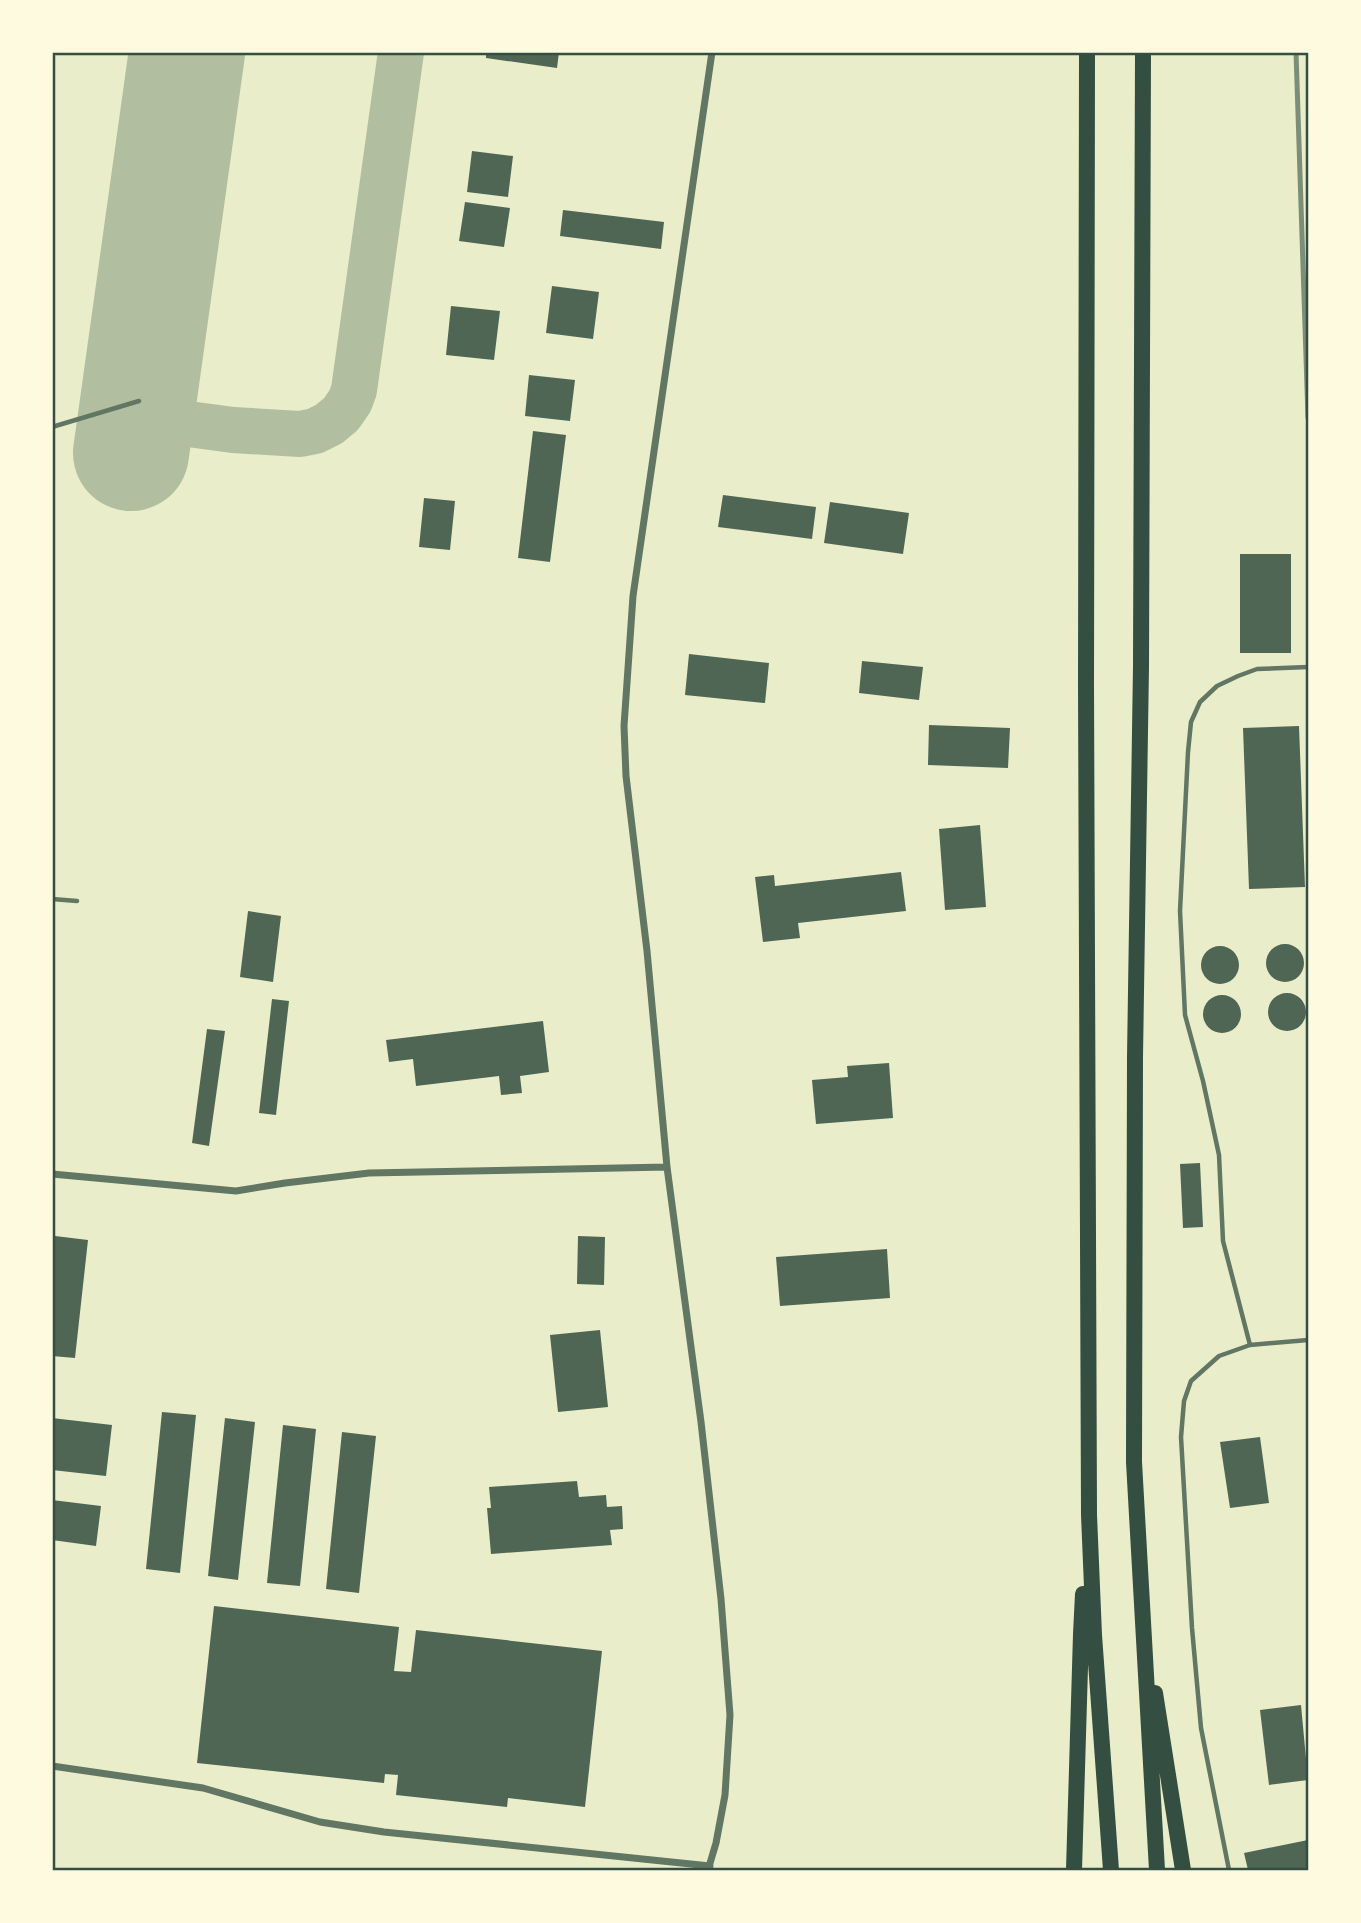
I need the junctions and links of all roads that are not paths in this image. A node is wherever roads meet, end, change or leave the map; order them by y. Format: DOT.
graph roads {
  1 [pos="712,52"];
  2 [pos="1087,52"];
  3 [pos="1143,52"];
  4 [pos="139,401"];
  5 [pos="52,427"];
  6 [pos="1308,667"];
  7 [pos="52,899"];
  8 [pos="77,901"];
  9 [pos="667,1167"];
  10 [pos="52,1174"];
  11 [pos="1308,1340"];
  12 [pos="1250,1345"];
  13 [pos="1089,1515"];
  14 [pos="1143,1618"];
  15 [pos="52,1766"];
  16 [pos="709,1868"];
  17 [pos="1074,1871"];
  18 [pos="1111,1871"];
  19 [pos="1157,1871"];
  20 [pos="1183,1871"];
  21 [pos="1229,1871"];
  1 -- 9 [label="street"];
  2 -- 13 [label="highway"];
  3 -- 14 [label="highway"];
  4 -- 5 [label="lane"];
  6 -- 12 [label="lane"];
  7 -- 8 [label="lane"];
  9 -- 10 [label="street"];
  9 -- 16 [label="street"];
  11 -- 12 [label="lane"];
  12 -- 21 [label="lane"];
  13 -- 17 [label="highway"];
  13 -- 18 [label="highway"];
  14 -- 19 [label="highway"];
  14 -- 20 [label="highway"];
  15 -- 16 [label="street"];
}
